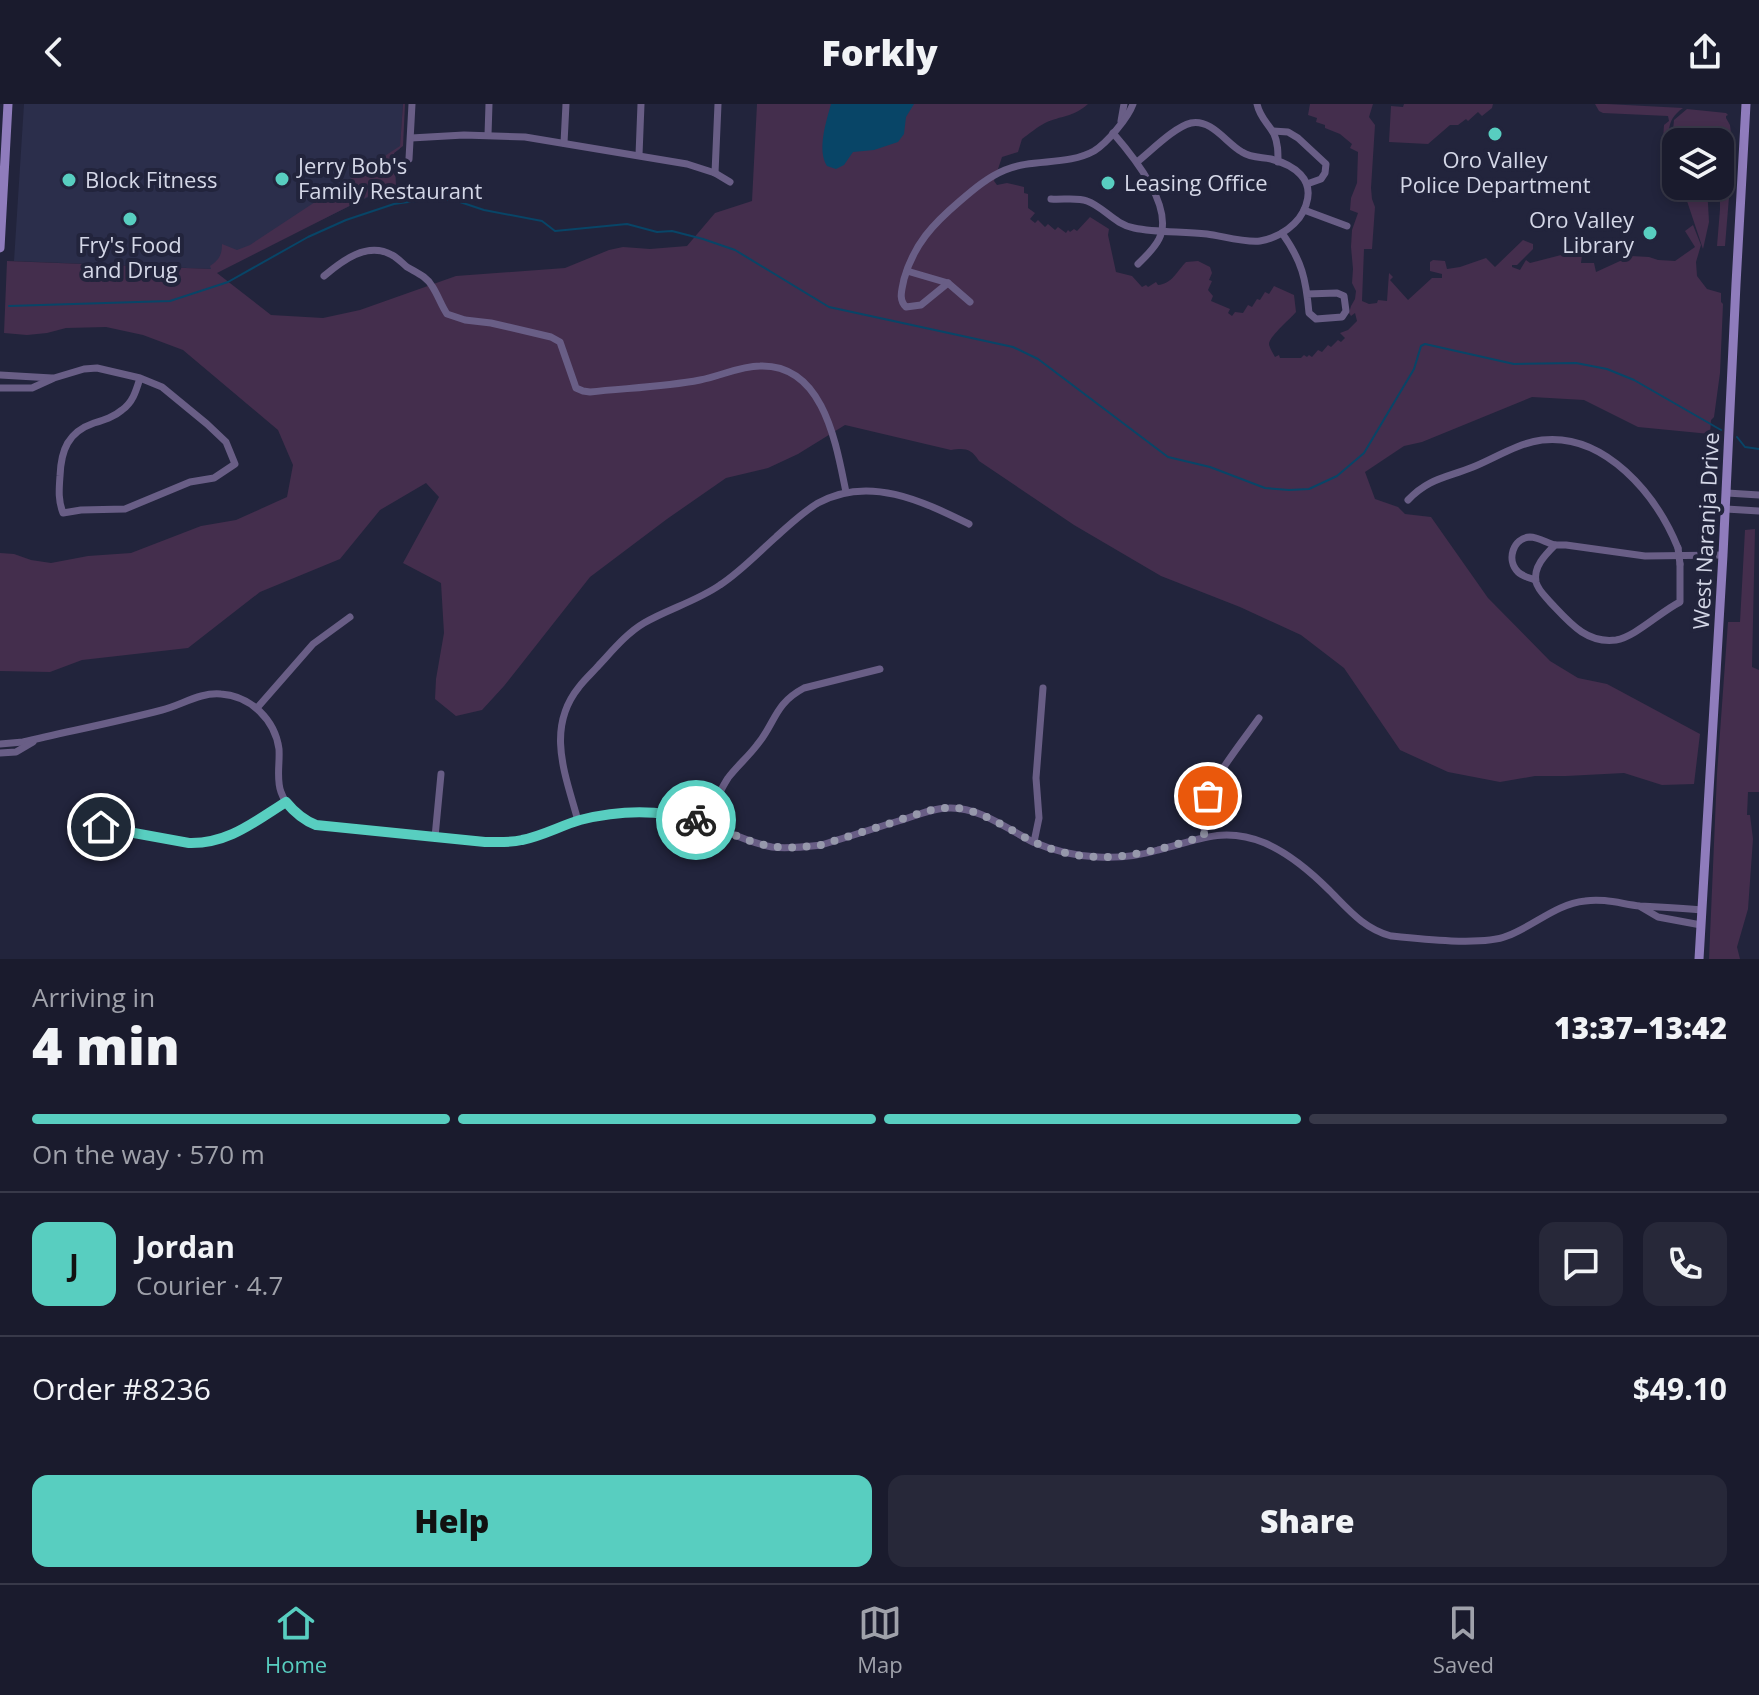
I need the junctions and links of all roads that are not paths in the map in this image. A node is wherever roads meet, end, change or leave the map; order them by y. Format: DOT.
graph roads {
  1 [pos="8,104"];
  2 [pos="412,104"];
  3 [pos="489,104"];
  4 [pos="566,104"];
  5 [pos="641,104"];
  6 [pos="718,104"];
  7 [pos="1124,104"];
  8 [pos="1133,104"];
  9 [pos="1257,104"];
  10 [pos="1746,104"];
  11 [pos="1120,123"];
  12 [pos="1273,131"];
  13 [pos="1113,133"];
  14 [pos="488,135"];
  15 [pos="411,138"];
  16 [pos="564,143"];
  17 [pos="639,155"];
  18 [pos="409,159"];
  19 [pos="1137,162"];
  20 [pos="1278,162"];
  21 [pos="715,173"];
  22 [pos="730,182"];
  23 [pos="1307,184"];
  24 [pos="1051,199"];
  25 [pos="1304,210"];
  26 [pos="1347,226"];
  27 [pos="1161,230"];
  28 [pos="1282,233"];
  29 [pos="0,248"];
  30 [pos="1138,264"];
  31 [pos="907,271"];
  32 [pos="324,276"];
  33 [pos="948,283"];
  34 [pos="1307,294"];
  35 [pos="970,302"];
  36 [pos="0,375"];
  37 [pos="54,378"];
  38 [pos="140,378"];
  39 [pos="0,388"];
  40 [pos="846,492"];
  41 [pos="1727,493"];
  42 [pos="1759,495"];
  43 [pos="1408,500"];
  44 [pos="1726,509"];
  45 [pos="1759,511"];
  46 [pos="969,524"];
  47 [pos="1555,545"];
  48 [pos="1723,555"];
  49 [pos="1535,580"];
  50 [pos="350,617"];
  51 [pos="880,669"];
  52 [pos="1043,688"];
  53 [pos="257,708"];
  54 [pos="1259,718"];
  55 [pos="42,737"];
  56 [pos="0,744"];
  57 [pos="0,753"];
  58 [pos="441,774"];
  59 [pos="286,802"];
  60 [pos="578,821"];
  61 [pos="76,823"];
  62 [pos="705,823"];
  63 [pos="1204,836"];
  64 [pos="435,837"];
  65 [pos="1034,842"];
  66 [pos="1639,906"];
  67 [pos="1702,910"];
  68 [pos="1701,925"];
  69 [pos="1699,959"];
  1 -- 29 [label="street"];
  2 -- 15 [label="street"];
  3 -- 14 [label="street"];
  4 -- 16 [label="street"];
  5 -- 17 [label="street"];
  6 -- 21 [label="street"];
  7 -- 11 [label="street"];
  8 -- 11 [label="street"];
  9 -- 12 [label="street"];
  10 -- 41 [label="street, West Naranja Drive"];
  11 -- 13 [label="street"];
  12 -- 20 [label="street"];
  12 -- 23 [label="street"];
  13 -- 19 [label="street"];
  13 -- 31 [label="street"];
  14 -- 15 [label="street"];
  14 -- 16 [label="street"];
  15 -- 18 [label="street"];
  16 -- 17 [label="street"];
  17 -- 21 [label="street"];
  19 -- 20 [label="street"];
  19 -- 27 [label="street"];
  20 -- 23 [label="street"];
  21 -- 22 [label="street"];
  23 -- 25 [label="street"];
  24 -- 27 [label="street"];
  25 -- 26 [label="street"];
  25 -- 28 [label="street"];
  27 -- 28 [label="street"];
  27 -- 30 [label="street"];
  28 -- 34 [label="street"];
  31 -- 33 [label="street"];
  31 -- 33 [label="street"];
  32 -- 40 [label="street"];
  33 -- 35 [label="street"];
  34 -- 34 [label="street"];
  36 -- 37 [label="street"];
  37 -- 38 [label="street"];
  37 -- 39 [label="street"];
  38 -- 38 [label="street"];
  40 -- 46 [label="street"];
  40 -- 60 [label="street"];
  41 -- 42 [label="street"];
  41 -- 44 [label="street, West Naranja Drive"];
  43 -- 49 [label="street, bridge"];
  44 -- 45 [label="street"];
  44 -- 48 [label="street, West Naranja Drive"];
  47 -- 48 [label="street"];
  47 -- 49 [label="street"];
  47 -- 49 [label="street"];
  48 -- 67 [label="street, West Naranja Drive"];
  50 -- 53 [label="street"];
  51 -- 62 [label="street"];
  52 -- 65 [label="street"];
  53 -- 55 [label="street"];
  53 -- 59 [label="street"];
  54 -- 63 [label="street"];
  55 -- 56 [label="street"];
  55 -- 57 [label="street"];
  58 -- 64 [label="street"];
  59 -- 61 [label="street"];
  59 -- 64 [label="street"];
  60 -- 62 [label="street"];
  60 -- 64 [label="street"];
  62 -- 65 [label="street"];
  63 -- 65 [label="street"];
  63 -- 66 [label="street"];
  66 -- 67 [label="street"];
  66 -- 68 [label="street"];
  67 -- 68 [label="street, West Naranja Drive"];
  68 -- 69 [label="street, West Naranja Drive"];
}
